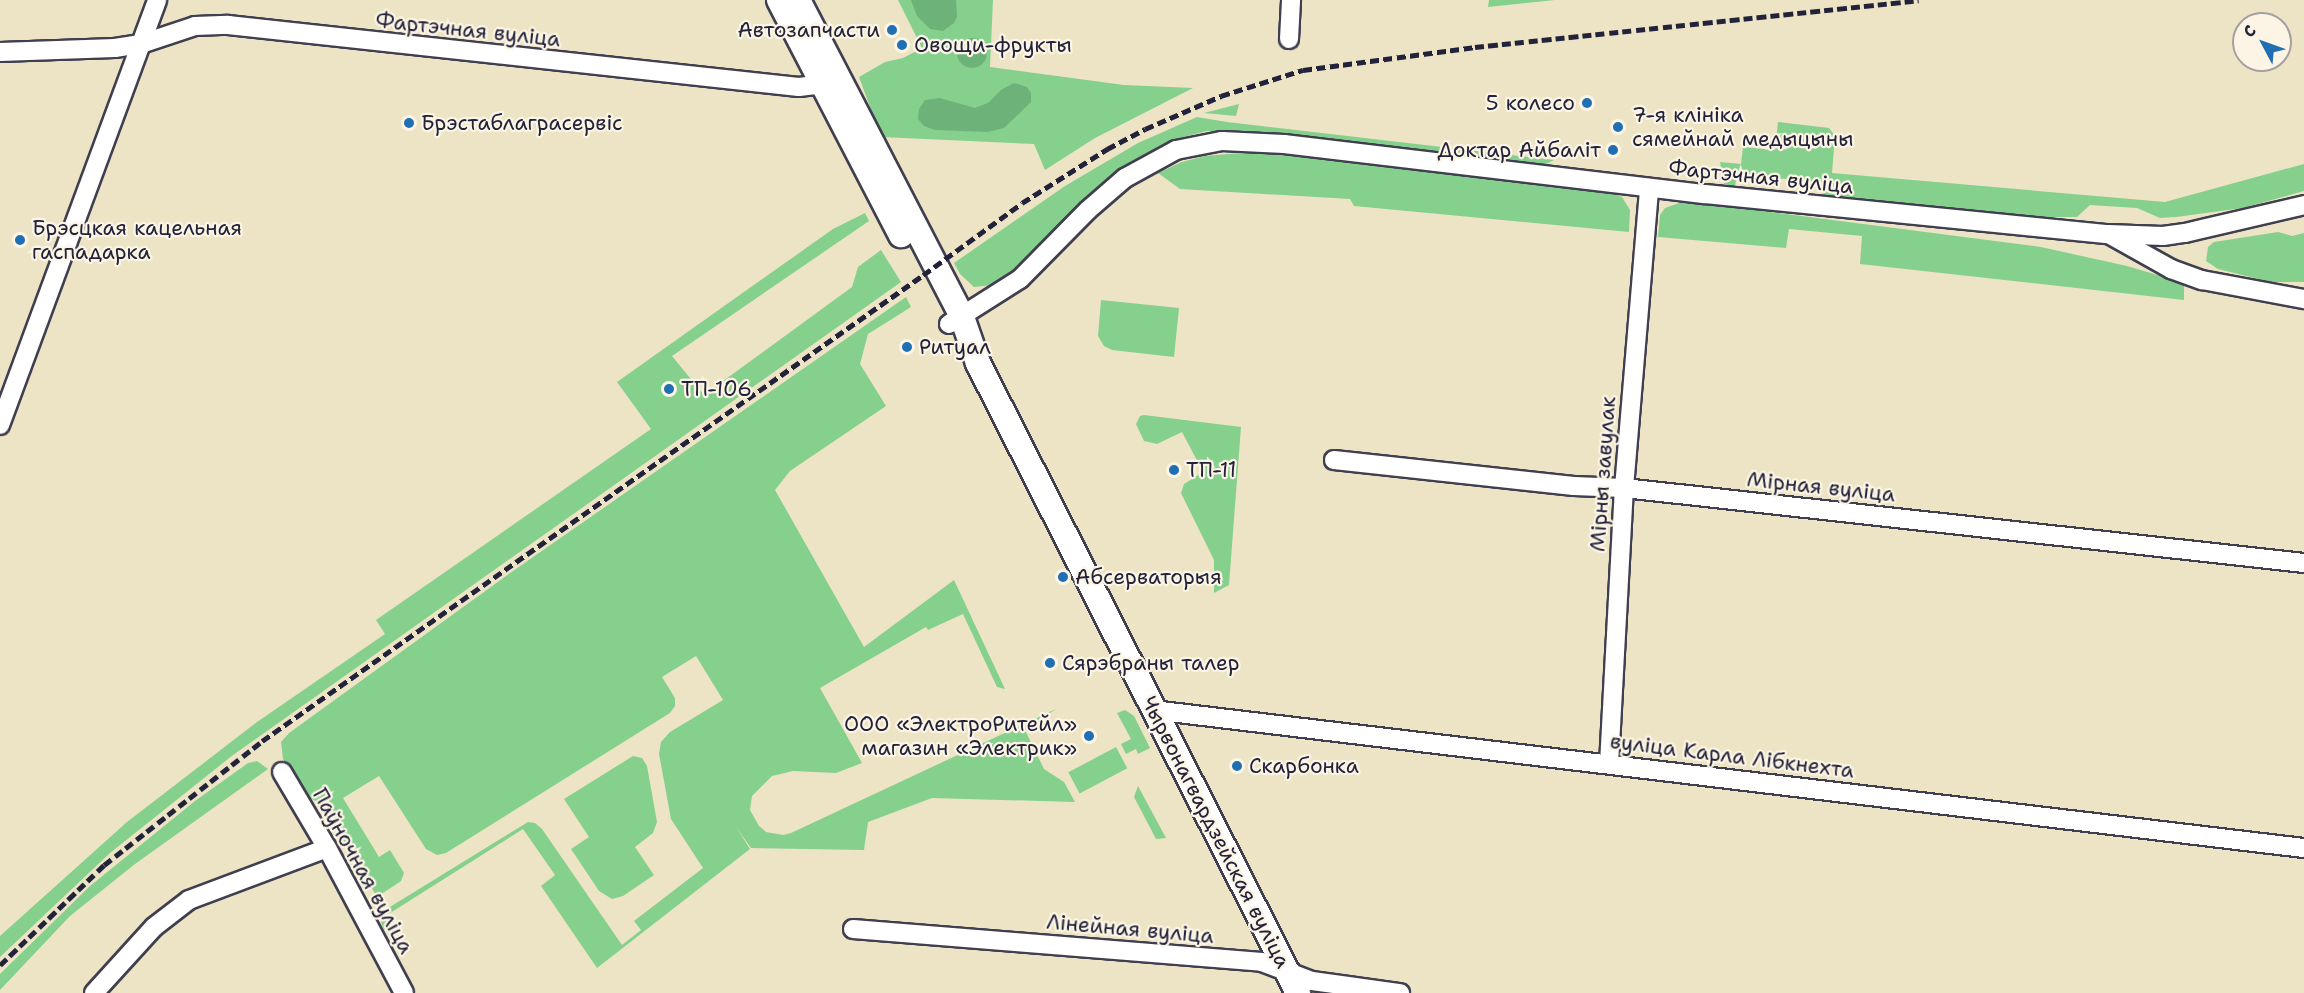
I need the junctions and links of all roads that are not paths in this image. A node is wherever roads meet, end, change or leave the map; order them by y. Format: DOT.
graph roads {
  1 [pos="157,0"];
  2 [pos="779,0"];
  3 [pos="798,0"];
  4 [pos="1291,0"];
  5 [pos="1289,39"];
  6 [pos="141,44"];
  7 [pos="0,52"];
  8 [pos="830,81"];
  9 [pos="1649,188"];
  10 [pos="2304,205"];
  11 [pos="2108,234"];
  12 [pos="2304,299"];
  13 [pos="956,320"];
  14 [pos="0,425"];
  15 [pos="1334,460"];
  16 [pos="1624,488"];
  17 [pos="2304,563"];
  18 [pos="1154,711"];
  19 [pos="1609,764"];
  20 [pos="282,772"];
  21 [pos="327,848"];
  22 [pos="2304,849"];
  23 [pos="853,929"];
  24 [pos="1293,983"];
  25 [pos="94,993"];
  26 [pos="404,993"];
  27 [pos="1400,993"];
  1 -- 6 [label="street"];
  2 -- 8 [label="main road, Чырвонагвардзейская вуліца"];
  3 -- 8 [label="main road, Чырвонагвардзейская вуліца"];
  4 -- 5 [label="street"];
  6 -- 7 [label="street, Фартэчная вуліца"];
  6 -- 8 [label="street, Фартэчная вуліца"];
  6 -- 14 [label="street"];
  8 -- 13 [label="main road, Чырвонагвардзейская вуліца"];
  9 -- 11 [label="street, Фартэчная вуліца"];
  9 -- 13 [label="street, Фартэчная вуліца"];
  9 -- 16 [label="street, Мірны завулак"];
  10 -- 11 [label="street, Фартэчная вуліца"];
  11 -- 12 [label="street"];
  13 -- 18 [label="main road, Чырвонагвардзейская вуліца"];
  15 -- 16 [label="street, Мірная вуліца"];
  16 -- 17 [label="street, Мірная вуліца"];
  16 -- 19 [label="street, Мірны завулак"];
  18 -- 19 [label="street, вуліца Карла Лібкнехта"];
  18 -- 24 [label="main road, Чырвонагвардзейская вуліца"];
  19 -- 22 [label="street, вуліца Карла Лібкнехта"];
  20 -- 21 [label="street, Паўночная вуліца"];
  21 -- 25 [label="street"];
  21 -- 26 [label="street, Паўночная вуліца"];
  23 -- 24 [label="street, Лінейная вуліца"];
  24 -- 27 [label="street, Лінейная вуліца"];
}
